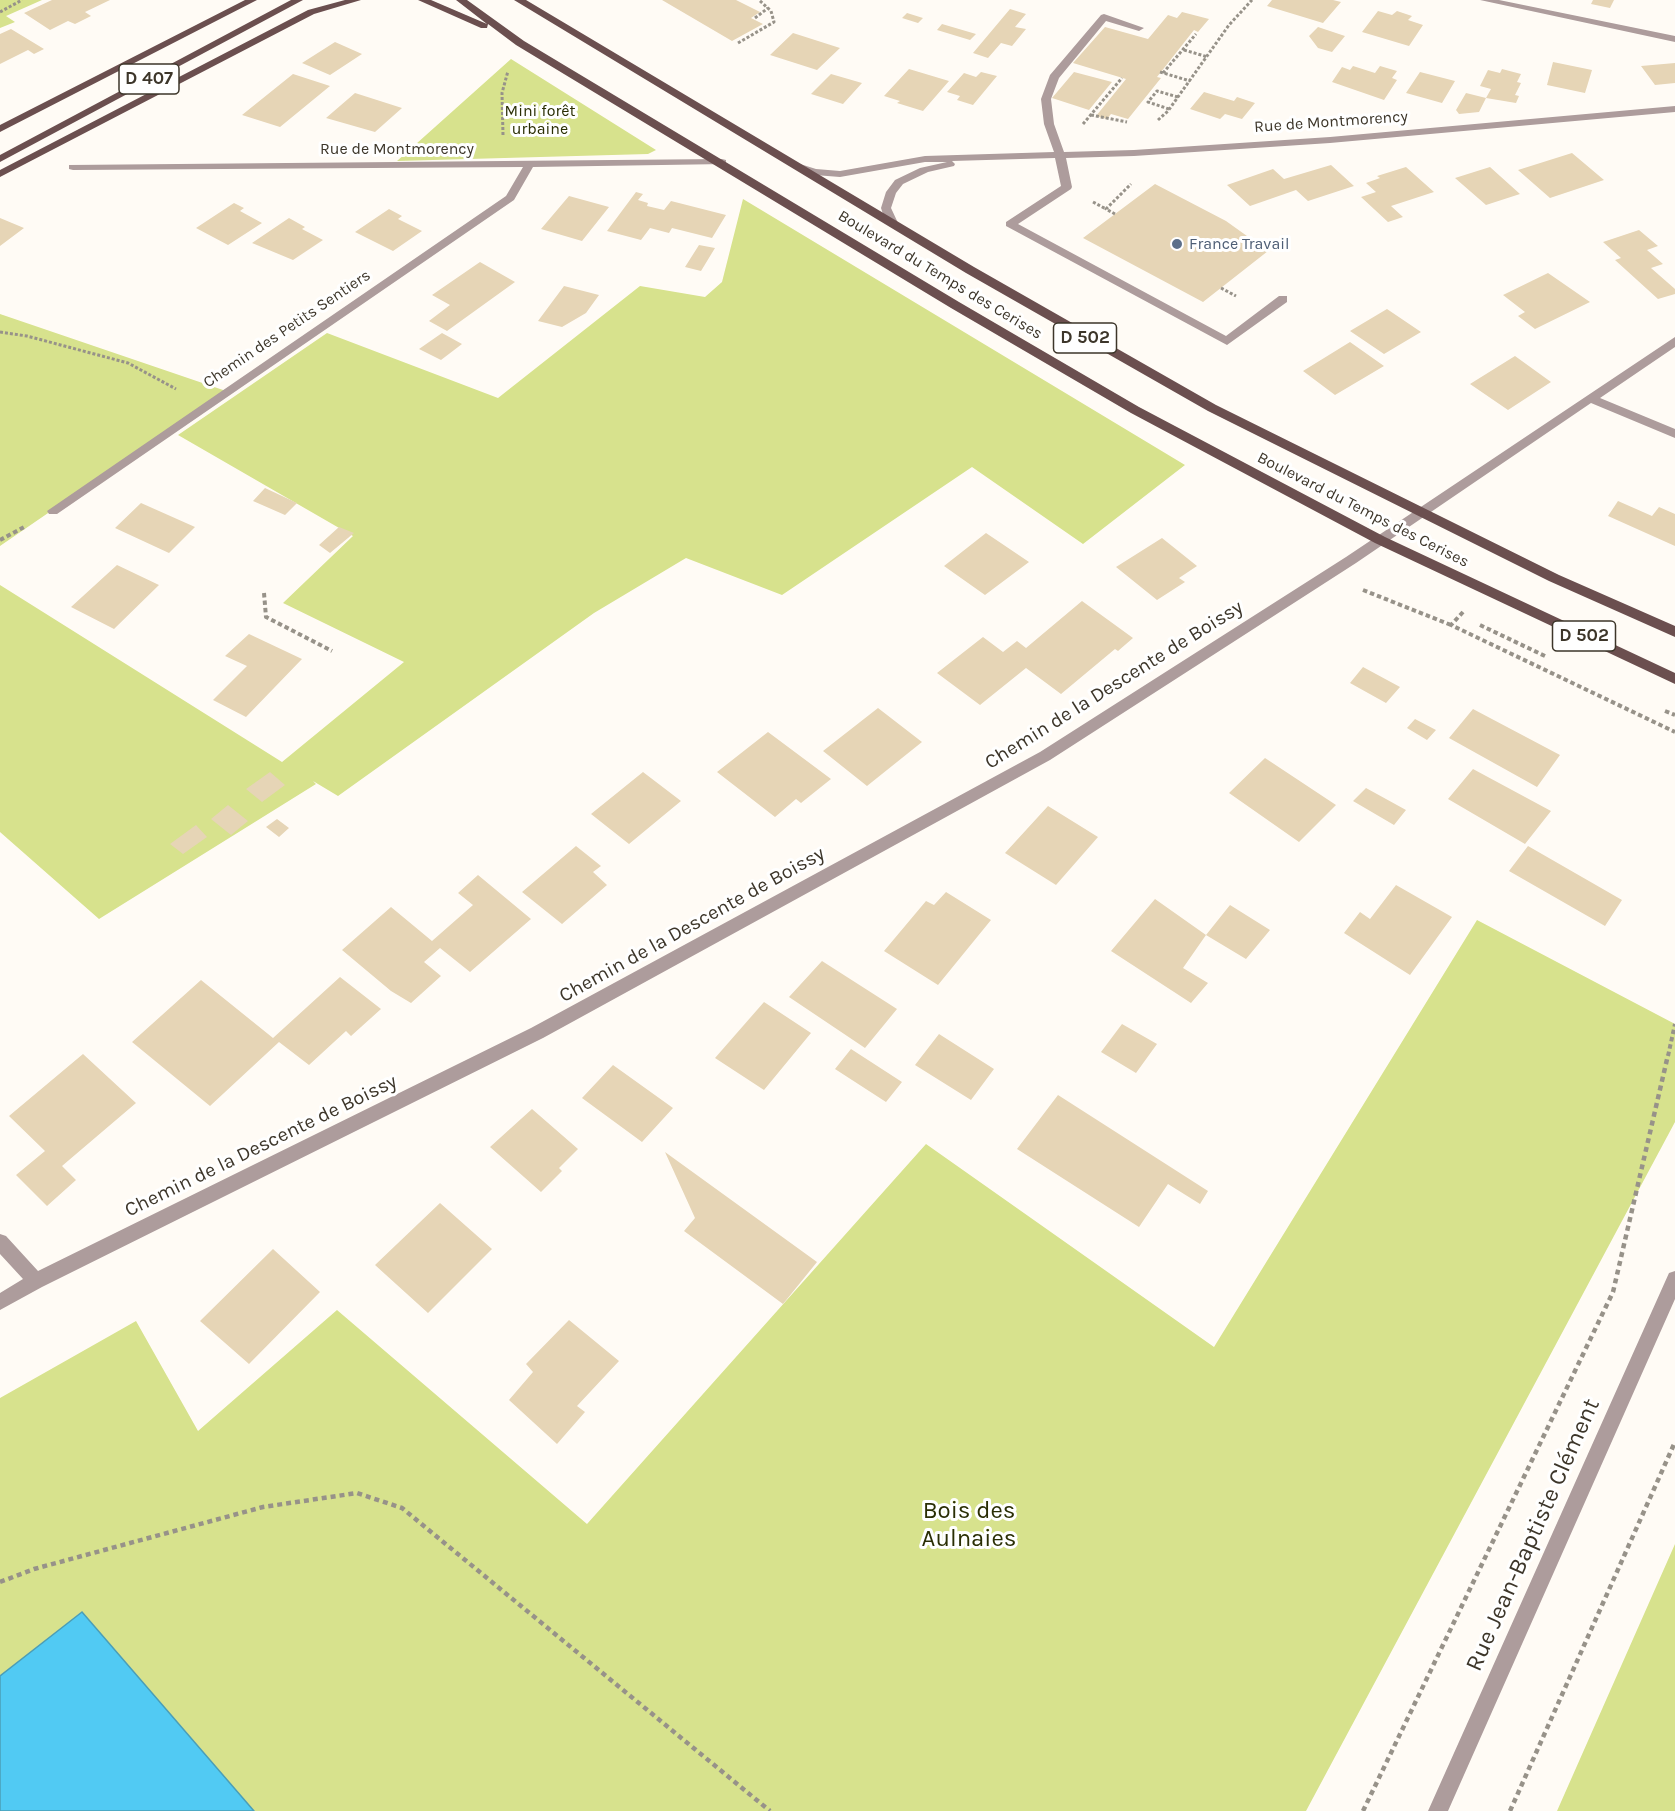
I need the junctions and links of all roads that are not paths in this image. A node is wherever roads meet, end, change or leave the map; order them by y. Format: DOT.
graph roads {
  1 [pos="252,0"];
  2 [pos="298,0"];
  3 [pos="356,0"];
  4 [pos="423,0"];
  5 [pos="460,0"];
  6 [pos="519,0"];
  7 [pos="1485,0"];
  8 [pos="1139,28"];
  9 [pos="1675,39"];
  10 [pos="520,43"];
  11 [pos="1675,109"];
  12 [pos="0,129"];
  13 [pos="1060,155"];
  14 [pos="989,158"];
  15 [pos="0,159"];
  16 [pos="722,162"];
  17 [pos="529,165"];
  18 [pos="73,167"];
  19 [pos="800,167"];
  20 [pos="0,174"];
  21 [pos="892,223"];
  22 [pos="1283,299"];
  23 [pos="1675,341"];
  24 [pos="1592,399"];
  25 [pos="1675,434"];
  26 [pos="53,511"];
  27 [pos="1422,513"];
  28 [pos="1380,540"];
  29 [pos="1675,632"];
  30 [pos="1675,679"];
  31 [pos="0,1242"];
  32 [pos="1675,1279"];
  33 [pos="36,1281"];
  34 [pos="0,1302"];
  35 [pos="1438,1811"];
  1 -- 12 [label="main road, D 407"];
  2 -- 15 [label="main road, D 407"];
  3 -- 20 [label="main road"];
  4 -- 10 [label="main road"];
  5 -- 10 [label="main road, Boulevard du Temps des Cerises / D 502"];
  6 -- 19 [label="main road, Boulevard du Temps des Cerises / D 502"];
  7 -- 9 [label="street"];
  8 -- 13 [label="street"];
  10 -- 16 [label="main road, Boulevard du Temps des Cerises / D 502"];
  11 -- 13 [label="street, Rue de Montmorency"];
  13 -- 14 [label="street, Rue de Montmorency"];
  13 -- 22 [label="street"];
  14 -- 19 [label="street, Rue de Montmorency"];
  14 -- 21 [label="street, Rue de Montmorency"];
  16 -- 17 [label="street, Rue de Montmorency"];
  16 -- 28 [label="main road, Boulevard du Temps des Cerises / D 502"];
  17 -- 18 [label="street, Rue de Montmorency"];
  17 -- 26 [label="street, Chemin des Petits Sentiers"];
  19 -- 21 [label="main road, Boulevard du Temps des Cerises / D 502"];
  21 -- 27 [label="main road, Boulevard du Temps des Cerises / D 502"];
  23 -- 24 [label="street"];
  24 -- 25 [label="street"];
  24 -- 27 [label="street"];
  27 -- 28 [label="street, Chemin de la Descente de Boissy"];
  27 -- 29 [label="main road, Boulevard du Temps des Cerises / D 502"];
  28 -- 30 [label="main road, Boulevard du Temps des Cerises / D 502"];
  28 -- 33 [label="street, Chemin de la Descente de Boissy"];
  31 -- 33 [label="street"];
  32 -- 35 [label="street, Rue Jean-Baptiste Clément"];
  33 -- 34 [label="street, Chemin de la Descente de Boissy"];
}
